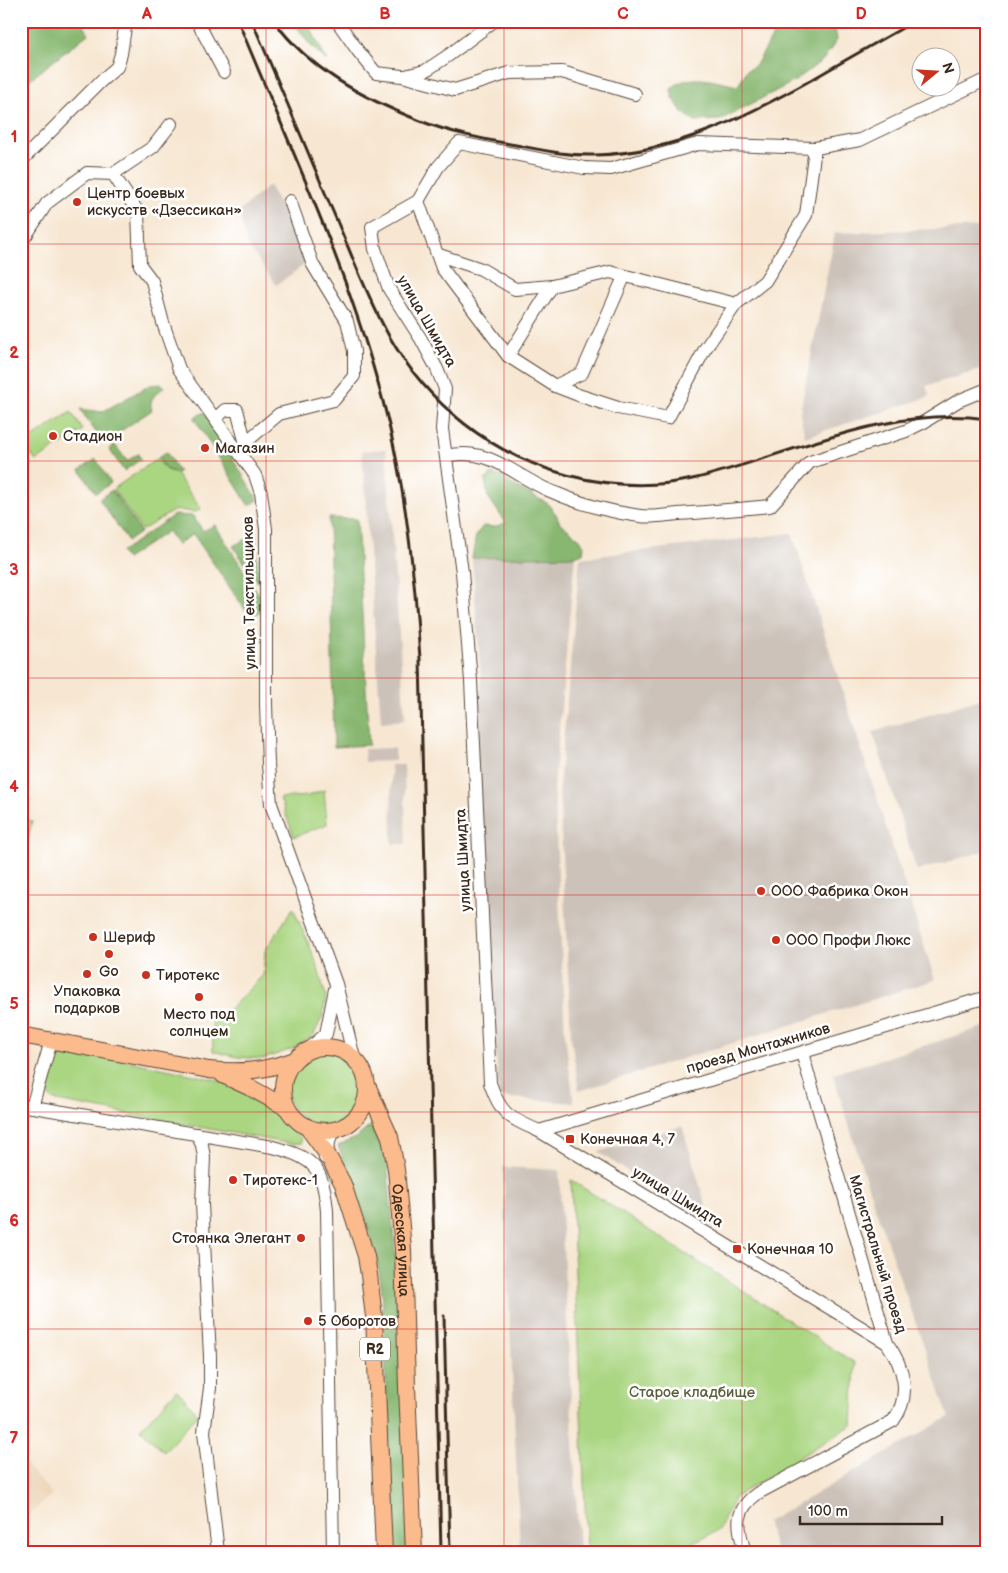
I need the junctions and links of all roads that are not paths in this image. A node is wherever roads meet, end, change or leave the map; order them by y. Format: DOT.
graph roads {
  1 [pos="126,21"];
  2 [pos="197,21"];
  3 [pos="337,21"];
  4 [pos="494,21"];
  5 [pos="224,72"];
  6 [pos="402,76"];
  7 [pos="987,79"];
  8 [pos="635,94"];
  9 [pos="171,124"];
  10 [pos="815,148"];
  11 [pos="21,161"];
  12 [pos="113,174"];
  13 [pos="290,201"];
  14 [pos="418,201"];
  15 [pos="21,244"];
  16 [pos="438,255"];
  17 [pos="624,277"];
  18 [pos="552,286"];
  19 [pos="736,304"];
  20 [pos="508,356"];
  21 [pos="555,386"];
  22 [pos="987,389"];
  23 [pos="215,419"];
  24 [pos="246,442"];
  25 [pos="446,456"];
  26 [pos="255,475"];
  27 [pos="336,984"];
  28 [pos="987,997"];
  29 [pos="21,1035"];
  30 [pos="51,1041"];
  31 [pos="306,1051"];
  32 [pos="802,1054"];
  33 [pos="354,1058"];
  34 [pos="292,1061"];
  35 [pos="209,1070"];
  36 [pos="367,1084"];
  37 [pos="27,1106"];
  38 [pos="286,1108"];
  39 [pos="308,1128"];
  40 [pos="332,1131"];
  41 [pos="539,1132"];
  42 [pos="197,1134"];
  43 [pos="327,1154"];
  44 [pos="319,1172"];
  45 [pos="887,1343"];
  46 [pos="218,1552"];
  47 [pos="332,1552"];
  48 [pos="384,1552"];
  49 [pos="414,1552"];
  50 [pos="745,1552"];
  1 -- 11 [label="street"];
  2 -- 5 [label="street"];
  3 -- 6 [label="street"];
  4 -- 6 [label="street"];
  6 -- 8 [label="street"];
  7 -- 10 [label="street"];
  9 -- 12 [label="street"];
  10 -- 14 [label="street"];
  10 -- 19 [label="street"];
  12 -- 15 [label="street"];
  12 -- 23 [label="street, улица Текстильщиков"];
  13 -- 24 [label="street"];
  14 -- 16 [label="street"];
  14 -- 25 [label="street, улица Шмидта"];
  16 -- 18 [label="street"];
  16 -- 20 [label="street"];
  17 -- 18 [label="street"];
  17 -- 19 [label="street"];
  17 -- 21 [label="street"];
  18 -- 20 [label="street"];
  19 -- 21 [label="street"];
  20 -- 21 [label="street"];
  22 -- 25 [label="street"];
  23 -- 24 [label="street"];
  23 -- 26 [label="street, улица Текстильщиков"];
  24 -- 26 [label="street"];
  25 -- 41 [label="street, улица Шмидта"];
  26 -- 27 [label="street, улица Текстильщиков"];
  27 -- 31 [label="street"];
  27 -- 33 [label="street, улица Текстильщиков"];
  28 -- 32 [label="street, проезд Монтажников"];
  29 -- 30 [label="main road, R2"];
  30 -- 35 [label="main road, R2"];
  30 -- 37 [label="street"];
  31 -- 33 [label="main road, R2"];
  31 -- 34 [label="main road, R2"];
  32 -- 41 [label="street, проезд Монтажников"];
  32 -- 45 [label="street, Магистральный проезд"];
  33 -- 36 [label="main road, R2"];
  34 -- 35 [label="main road, R2"];
  34 -- 38 [label="main road"];
  35 -- 38 [label="main road, R2"];
  36 -- 40 [label="main road"];
  36 -- 49 [label="main road, Одесская улица / R2"];
  37 -- 42 [label="street"];
  38 -- 39 [label="main road, R2"];
  39 -- 40 [label="main road"];
  39 -- 43 [label="main road, R2"];
  40 -- 43 [label="street"];
  41 -- 45 [label="street, улица Шмидта"];
  42 -- 44 [label="street"];
  42 -- 46 [label="street"];
  43 -- 44 [label="street"];
  43 -- 48 [label="main road, R2"];
  44 -- 47 [label="street"];
  45 -- 50 [label="street, Магистральный проезд"];
}
